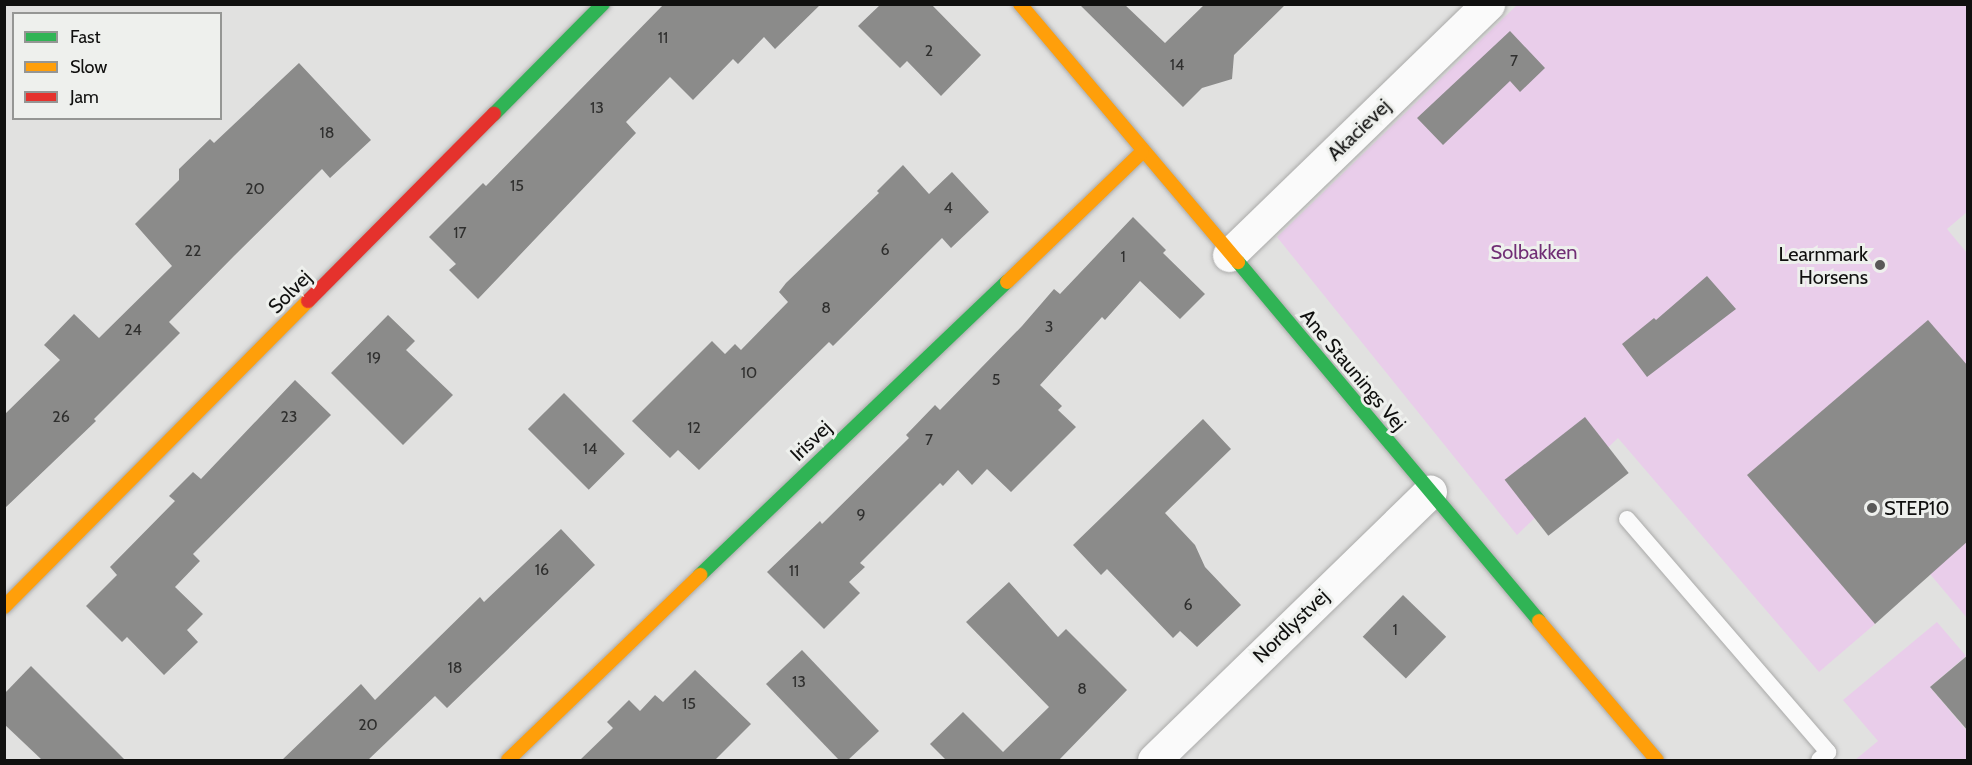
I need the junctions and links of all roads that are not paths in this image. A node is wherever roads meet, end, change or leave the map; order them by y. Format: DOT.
graph roads {
  1 [pos="603,4"];
  2 [pos="1020,4"];
  3 [pos="1488,4"];
  4 [pos="1142,152"];
  5 [pos="1229,255"];
  6 [pos="1430,492"];
  7 [pos="1627,519"];
  8 [pos="4,607"];
  9 [pos="508,760"];
  10 [pos="1154,760"];
  11 [pos="1657,760"];
  12 [pos="1819,760"];
  1 -- 8 [label="street, Solvej"];
  2 -- 4 [label="street, Ane Staunings Vej"];
  3 -- 5 [label="street, Akacievej"];
  4 -- 5 [label="street, Ane Staunings Vej"];
  4 -- 9 [label="street, Irisvej"];
  5 -- 6 [label="street, Ane Staunings Vej"];
  6 -- 10 [label="street, Nordlystvej"];
  6 -- 11 [label="street, Ane Staunings Vej"];
  7 -- 12 [label="lane"];
}
